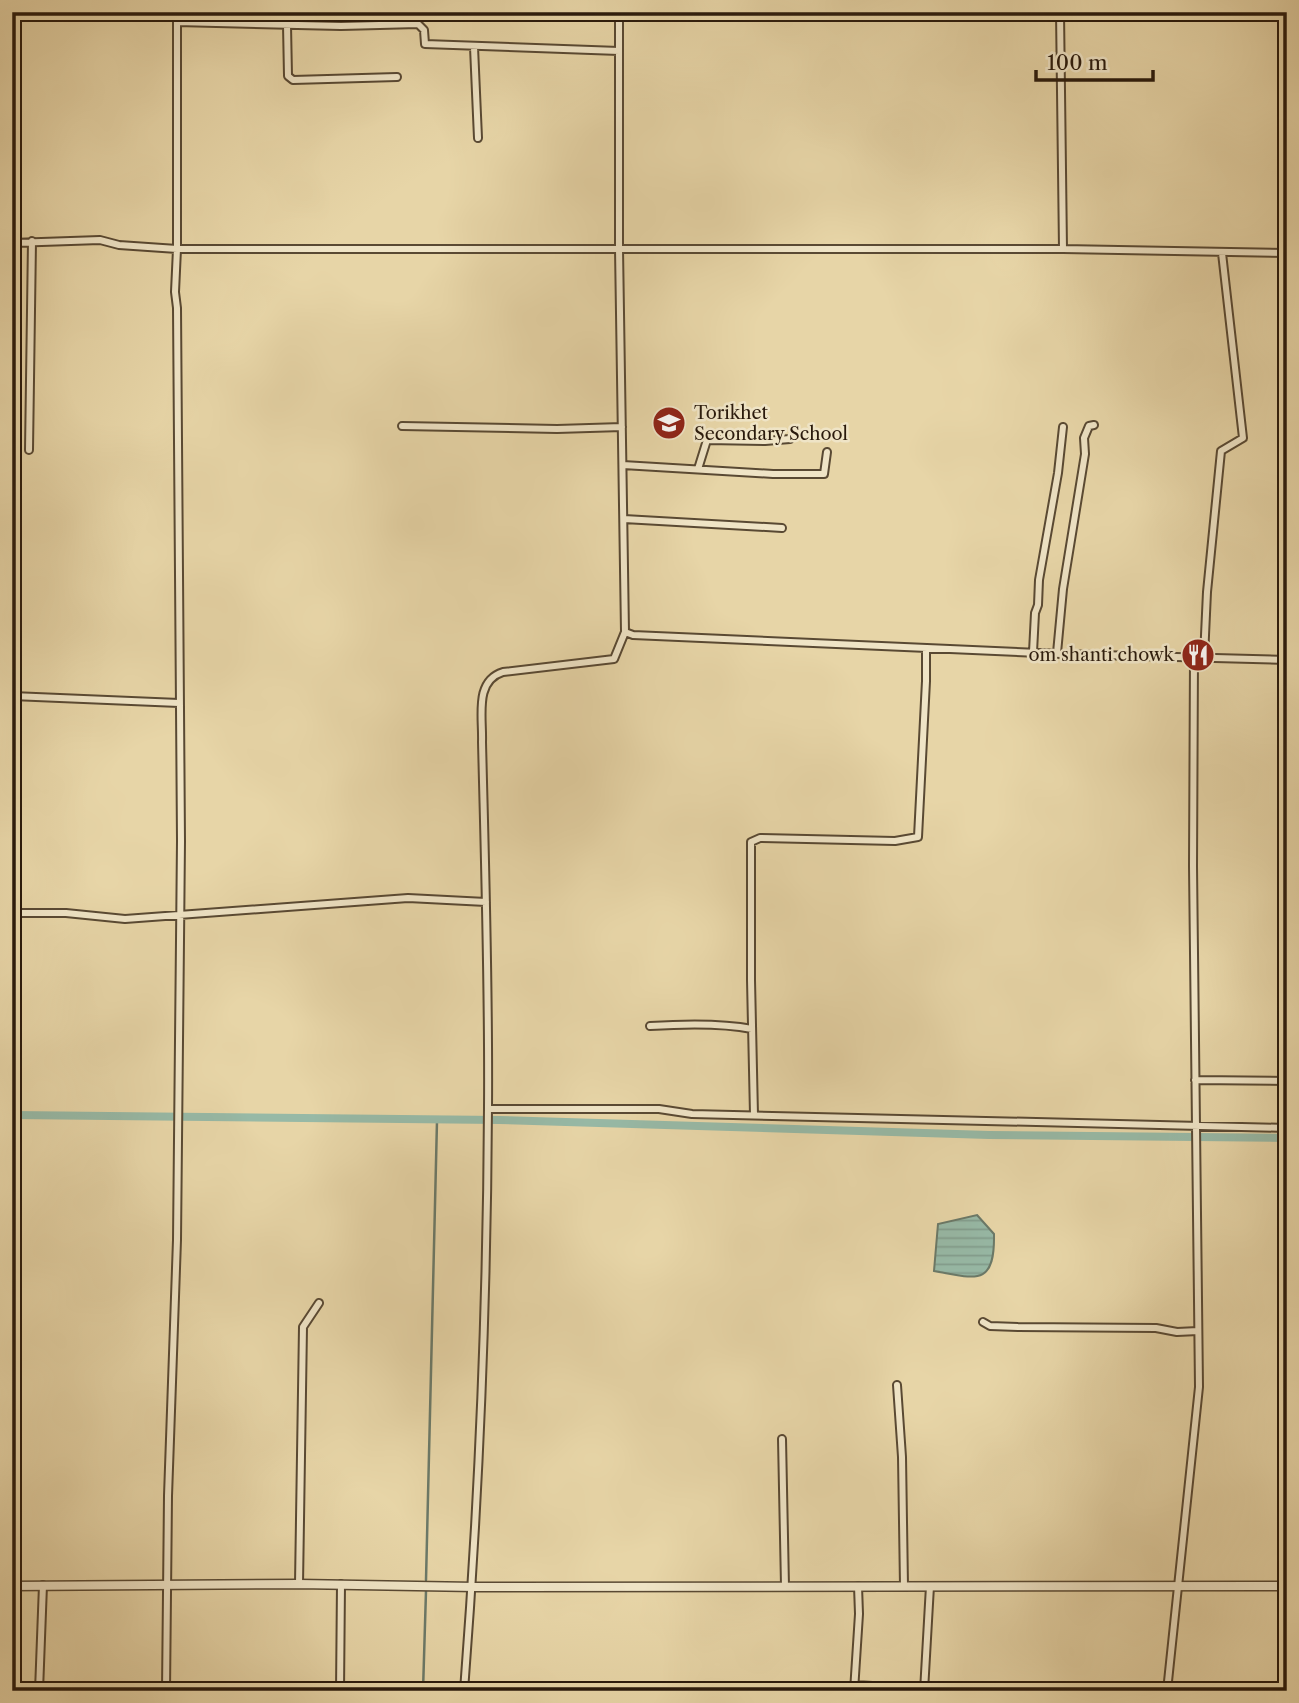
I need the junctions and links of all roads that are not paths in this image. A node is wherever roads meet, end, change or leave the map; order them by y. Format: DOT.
graph roads {
  1 [pos="177,12"];
  2 [pos="619,12"];
  3 [pos="1060,12"];
  4 [pos="177,22"];
  5 [pos="287,26"];
  6 [pos="474,47"];
  7 [pos="619,51"];
  8 [pos="397,77"];
  9 [pos="478,138"];
  10 [pos="32,241"];
  11 [pos="12,243"];
  12 [pos="619,248"];
  13 [pos="1063,248"];
  14 [pos="177,249"];
  15 [pos="1222,253"];
  16 [pos="1287,253"];
  17 [pos="1094,425"];
  18 [pos="402,426"];
  19 [pos="1063,427"];
  20 [pos="622,428"];
  21 [pos="790,439"];
  22 [pos="29,450"];
  23 [pos="827,452"];
  24 [pos="623,465"];
  25 [pos="698,469"];
  26 [pos="624,519"];
  27 [pos="782,528"];
  28 [pos="625,632"];
  29 [pos="926,648"];
  30 [pos="1033,652"];
  31 [pos="1057,653"];
  32 [pos="1194,657"];
  33 [pos="1204,657"];
  34 [pos="1287,660"];
  35 [pos="12,696"];
  36 [pos="179,704"];
  37 [pos="486,902"];
  38 [pos="12,914"];
  39 [pos="179,916"];
  40 [pos="650,1026"];
  41 [pos="752,1029"];
  42 [pos="1195,1080"];
  43 [pos="1287,1081"];
  44 [pos="488,1112"];
  45 [pos="754,1115"];
  46 [pos="1196,1127"];
  47 [pos="1287,1128"];
  48 [pos="319,1303"];
  49 [pos="983,1322"];
  50 [pos="1198,1331"];
  51 [pos="897,1385"];
  52 [pos="782,1439"];
  53 [pos="299,1584"];
  54 [pos="341,1584"];
  55 [pos="166,1585"];
  56 [pos="472,1585"];
  57 [pos="1179,1585"];
  58 [pos="12,1586"];
  59 [pos="43,1586"];
  60 [pos="785,1586"];
  61 [pos="858,1586"];
  62 [pos="904,1586"];
  63 [pos="930,1586"];
  64 [pos="1287,1586"];
  65 [pos="855,1688"];
  66 [pos="924,1690"];
  67 [pos="39,1691"];
  68 [pos="166,1691"];
  69 [pos="340,1691"];
  70 [pos="464,1691"];
  71 [pos="1167,1691"];
  1 -- 4 [label="street"];
  2 -- 7 [label="street"];
  3 -- 13 [label="street"];
  4 -- 5 [label="street"];
  4 -- 14 [label="street"];
  5 -- 6 [label="street"];
  5 -- 8 [label="street"];
  6 -- 7 [label="street"];
  6 -- 9 [label="street"];
  7 -- 12 [label="street"];
  10 -- 11 [label="street"];
  10 -- 14 [label="street"];
  10 -- 22 [label="street"];
  12 -- 13 [label="street"];
  12 -- 14 [label="street"];
  12 -- 20 [label="street"];
  13 -- 15 [label="street"];
  14 -- 36 [label="street"];
  15 -- 16 [label="street"];
  15 -- 33 [label="street"];
  17 -- 31 [label="street"];
  18 -- 20 [label="street"];
  19 -- 30 [label="street"];
  20 -- 24 [label="street"];
  21 -- 25 [label="street"];
  23 -- 25 [label="street"];
  24 -- 25 [label="street"];
  24 -- 26 [label="street"];
  26 -- 27 [label="street"];
  26 -- 28 [label="street"];
  28 -- 29 [label="street"];
  28 -- 37 [label="street"];
  29 -- 30 [label="street"];
  29 -- 41 [label="street"];
  30 -- 31 [label="street"];
  31 -- 32 [label="street"];
  32 -- 33 [label="street"];
  32 -- 42 [label="street"];
  33 -- 34 [label="street"];
  35 -- 36 [label="street"];
  36 -- 39 [label="street"];
  37 -- 39 [label="street"];
  37 -- 44 [label="street"];
  38 -- 39 [label="street"];
  39 -- 55 [label="street"];
  40 -- 41 [label="street"];
  41 -- 45 [label="street"];
  42 -- 43 [label="street"];
  42 -- 46 [label="street"];
  44 -- 45 [label="street"];
  44 -- 56 [label="street"];
  45 -- 46 [label="street"];
  46 -- 47 [label="street"];
  46 -- 50 [label="street"];
  48 -- 53 [label="street"];
  49 -- 50 [label="street"];
  50 -- 57 [label="street"];
  51 -- 62 [label="street"];
  52 -- 60 [label="street"];
  53 -- 54 [label="street"];
  53 -- 55 [label="street"];
  54 -- 56 [label="street"];
  54 -- 69 [label="street"];
  55 -- 59 [label="street"];
  55 -- 68 [label="street"];
  56 -- 60 [label="street"];
  56 -- 70 [label="street"];
  57 -- 63 [label="street"];
  57 -- 64 [label="street"];
  57 -- 71 [label="street"];
  58 -- 59 [label="street"];
  59 -- 67 [label="street"];
  60 -- 61 [label="street"];
  61 -- 62 [label="street"];
  61 -- 65 [label="street"];
  62 -- 63 [label="street"];
  63 -- 66 [label="street"];
  65 -- 66 [label="street"];
}
